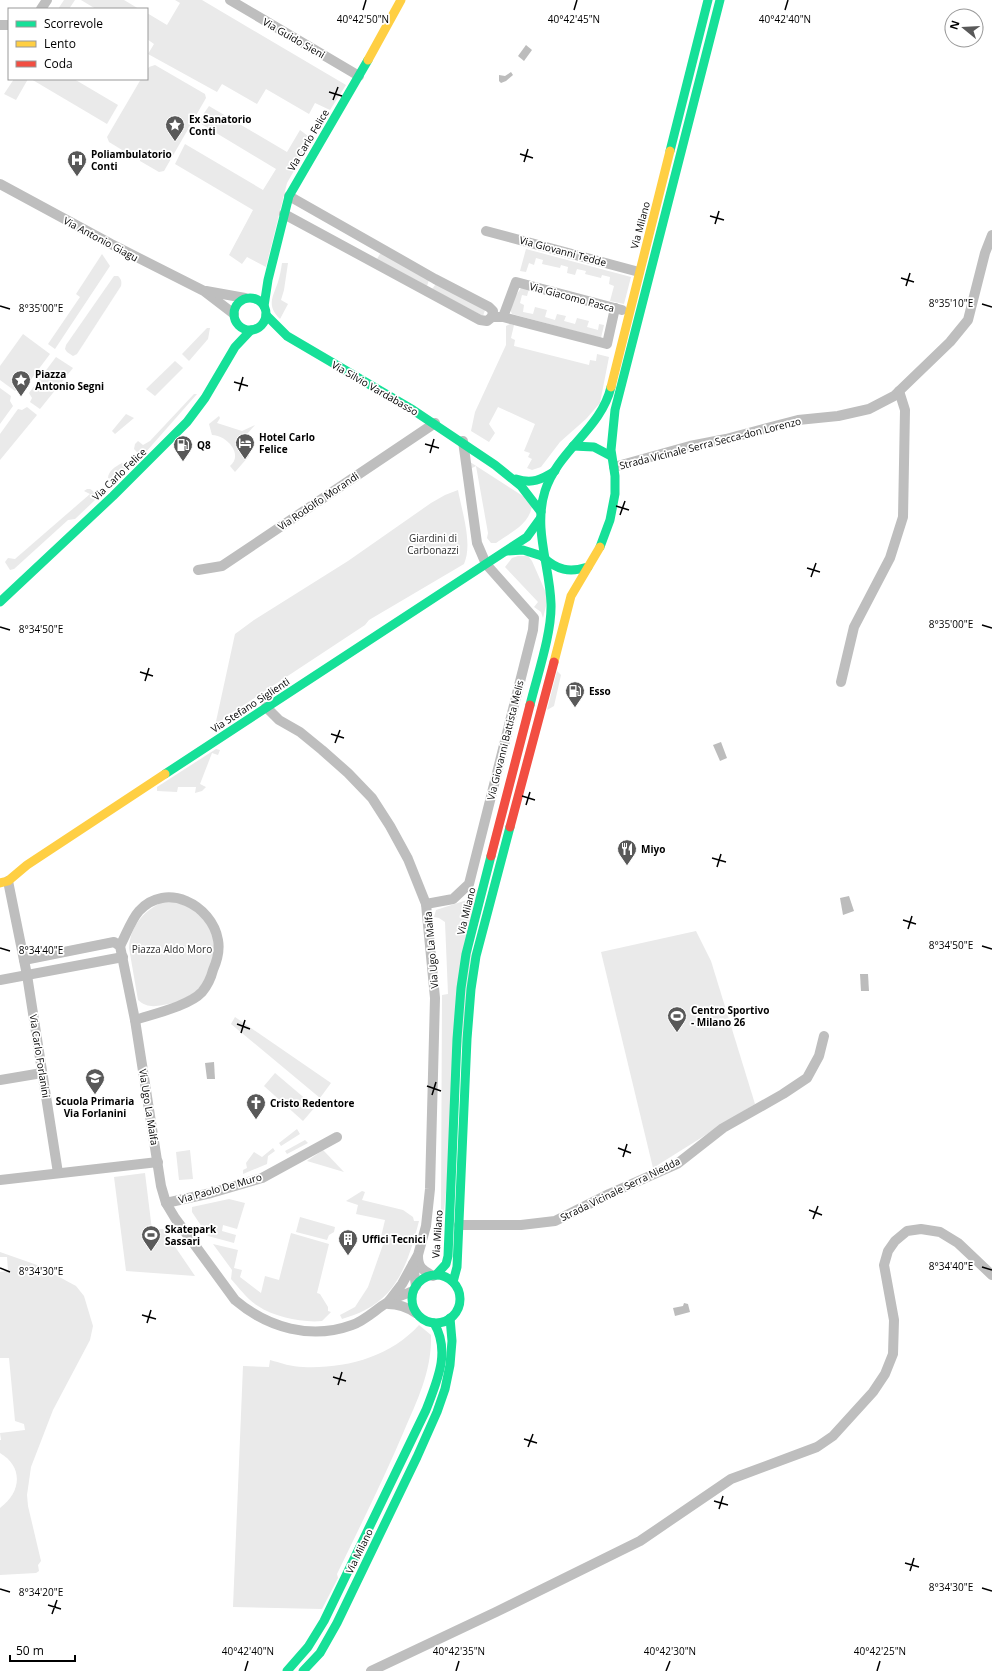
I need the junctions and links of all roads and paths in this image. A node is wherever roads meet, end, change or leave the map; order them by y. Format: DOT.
graph roads {
  1 [pos="230,0"];
  2 [pos="401,0"];
  3 [pos="708,0"];
  4 [pos="720,0"];
  5 [pos="359,76"];
  6 [pos="0,184"];
  7 [pos="290,196"];
  8 [pos="309,208"];
  9 [pos="284,214"];
  10 [pos="301,222"];
  11 [pos="486,231"];
  12 [pos="992,235"];
  13 [pos="377,246"];
  14 [pos="369,260"];
  15 [pos="639,272"];
  16 [pos="435,279"];
  17 [pos="268,280"];
  18 [pos="204,291"];
  19 [pos="427,292"];
  20 [pos="249,298"];
  21 [pos="615,308"];
  22 [pos="265,311"];
  23 [pos="629,312"];
  24 [pos="234,314"];
  25 [pos="492,317"];
  26 [pos="503,317"];
  27 [pos="238,325"];
  28 [pos="253,330"];
  29 [pos="287,336"];
  30 [pos="235,347"];
  31 [pos="899,391"];
  32 [pos="435,423"];
  33 [pos="462,441"];
  34 [pos="573,446"];
  35 [pos="611,456"];
  36 [pos="614,467"];
  37 [pos="555,471"];
  38 [pos="513,478"];
  39 [pos="540,516"];
  40 [pos="506,551"];
  41 [pos="543,556"];
  42 [pos="486,564"];
  43 [pos="588,567"];
  44 [pos="198,570"];
  45 [pos="0,602"];
  46 [pos="841,682"];
  47 [pos="266,708"];
  48 [pos="4,882"];
  49 [pos="426,904"];
  50 [pos="120,946"];
  51 [pos="123,957"];
  52 [pos="24,960"];
  53 [pos="27,975"];
  54 [pos="0,980"];
  55 [pos="135,1020"];
  56 [pos="824,1036"];
  57 [pos="42,1073"];
  58 [pos="0,1080"];
  59 [pos="337,1136"];
  60 [pos="158,1162"];
  61 [pos="58,1173"];
  62 [pos="0,1180"];
  63 [pos="166,1203"];
  64 [pos="459,1225"];
  65 [pos="415,1259"];
  66 [pos="435,1275"];
  67 [pos="992,1275"];
  68 [pos="453,1282"];
  69 [pos="414,1289"];
  70 [pos="386,1303"];
  71 [pos="416,1313"];
  72 [pos="450,1318"];
  73 [pos="434,1323"];
  74 [pos="287,1671"];
  75 [pos="303,1671"];
  76 [pos="371,1671"];
  1 -- 5 [label="street, Via Guido Sieni"];
  2 -- 5 [label="main road, Via Carlo Felice"];
  3 -- 15 [label="main road, Via Milano"];
  4 -- 35 [label="main road"];
  5 -- 7 [label="main road, Via Carlo Felice"];
  6 -- 18 [label="street, Via Antonio Giagu"];
  7 -- 8 [label="street"];
  7 -- 9 [label="main road, Via Carlo Felice"];
  8 -- 10 [label="street"];
  8 -- 13 [label="street"];
  9 -- 10 [label="street"];
  9 -- 17 [label="main road, Via Carlo Felice"];
  10 -- 14 [label="street"];
  11 -- 15 [label="street, Via Giovanni Tedde"];
  12 -- 31 [label="street, Strada Vicinale Serra Secca-don Lorenzo"];
  13 -- 14 [label="street"];
  13 -- 16 [label="street"];
  14 -- 19 [label="street"];
  15 -- 23 [label="main road, Via Milano"];
  16 -- 19 [label="street"];
  16 -- 25 [label="street"];
  17 -- 20 [label="main road, Via Carlo Felice"];
  17 -- 22 [label="main road, Via Carlo Felice"];
  18 -- 20 [label="street, Via Antonio Giagu"];
  18 -- 24 [label="street, Via Antonio Giagu"];
  19 -- 25 [label="street"];
  20 -- 22 [label="main road"];
  20 -- 24 [label="main road"];
  21 -- 23 [label="street, Via Giacomo Pasca"];
  21 -- 26 [label="street, Via Giacomo Pasca"];
  21 -- 26 [label="street"];
  22 -- 28 [label="main road"];
  22 -- 29 [label="main road, Via Silvio Vardabasso"];
  23 -- 34 [label="main road, Via Milano"];
  24 -- 27 [label="main road"];
  25 -- 26 [label="street"];
  27 -- 28 [label="main road"];
  27 -- 30 [label="main road, Via Carlo Felice"];
  28 -- 29 [label="main road, Via Silvio Vardabasso"];
  28 -- 30 [label="main road, Via Carlo Felice"];
  29 -- 32 [label="main road, Via Silvio Vardabasso"];
  30 -- 45 [label="main road, Via Carlo Felice"];
  31 -- 36 [label="street, Strada Vicinale Serra Secca-don Lorenzo"];
  31 -- 46 [label="street"];
  32 -- 33 [label="main road, Via Silvio Vardabasso"];
  32 -- 44 [label="street, Via Rodolfo Morandi"];
  33 -- 38 [label="main road, Via Silvio Vardabasso"];
  33 -- 42 [label="street"];
  34 -- 35 [label="main road"];
  34 -- 37 [label="main road, Via Milano"];
  35 -- 36 [label="main road, Via Milano"];
  36 -- 43 [label="main road, Via Milano"];
  37 -- 38 [label="main road, Via Silvio Vardabasso"];
  37 -- 39 [label="main road"];
  38 -- 39 [label="main road, Via Silvio Vardabasso"];
  39 -- 40 [label="main road, Via Stefano Siglienti"];
  39 -- 41 [label="main road, Via Milano"];
  40 -- 41 [label="main road"];
  40 -- 42 [label="main road, Via Stefano Siglienti"];
  41 -- 43 [label="main road"];
  41 -- 66 [label="main road, Via Milano"];
  42 -- 47 [label="main road, Via Stefano Siglienti"];
  42 -- 49 [label="street, Via Giovanni Battista Melis"];
  43 -- 64 [label="main road, Via Milano"];
  47 -- 48 [label="main road, Via Stefano Siglienti"];
  47 -- 49 [label="street, Via Ugo La Malfa"];
  48 -- 52 [label="street, Via Carlo Forlanini"];
  49 -- 65 [label="street, Via Ugo La Malfa"];
  50 -- 51 [label="street, Via Ugo La Malfa"];
  50 -- 52 [label="street"];
  50 -- 55 [label="street"];
  51 -- 53 [label="street"];
  51 -- 55 [label="street, Via Ugo La Malfa"];
  52 -- 53 [label="street, Via Carlo Forlanini"];
  53 -- 54 [label="street"];
  53 -- 57 [label="street, Via Carlo Forlanini"];
  55 -- 60 [label="street, Via Ugo La Malfa"];
  56 -- 64 [label="street, Strada Vicinale Serra Niedda"];
  57 -- 58 [label="street"];
  57 -- 61 [label="street, Via Carlo Forlanini"];
  59 -- 63 [label="street, Via Paolo De Muro"];
  60 -- 61 [label="street"];
  60 -- 63 [label="street, Via Ugo La Malfa"];
  61 -- 62 [label="street"];
  63 -- 70 [label="street, Via Ugo La Malfa"];
  64 -- 68 [label="main road, Via Milano"];
  65 -- 66 [label="street"];
  65 -- 69 [label="street, Via Ugo La Malfa"];
  65 -- 70 [label="street"];
  66 -- 68 [label="main road"];
  66 -- 69 [label="main road"];
  67 -- 76 [label="street"];
  68 -- 72 [label="main road"];
  69 -- 70 [label="street, Via Ugo La Malfa"];
  69 -- 71 [label="main road"];
  70 -- 71 [label="street"];
  71 -- 73 [label="main road"];
  72 -- 73 [label="main road"];
  72 -- 75 [label="main road, Via Milano"];
  73 -- 74 [label="main road, Via Milano"];
}
